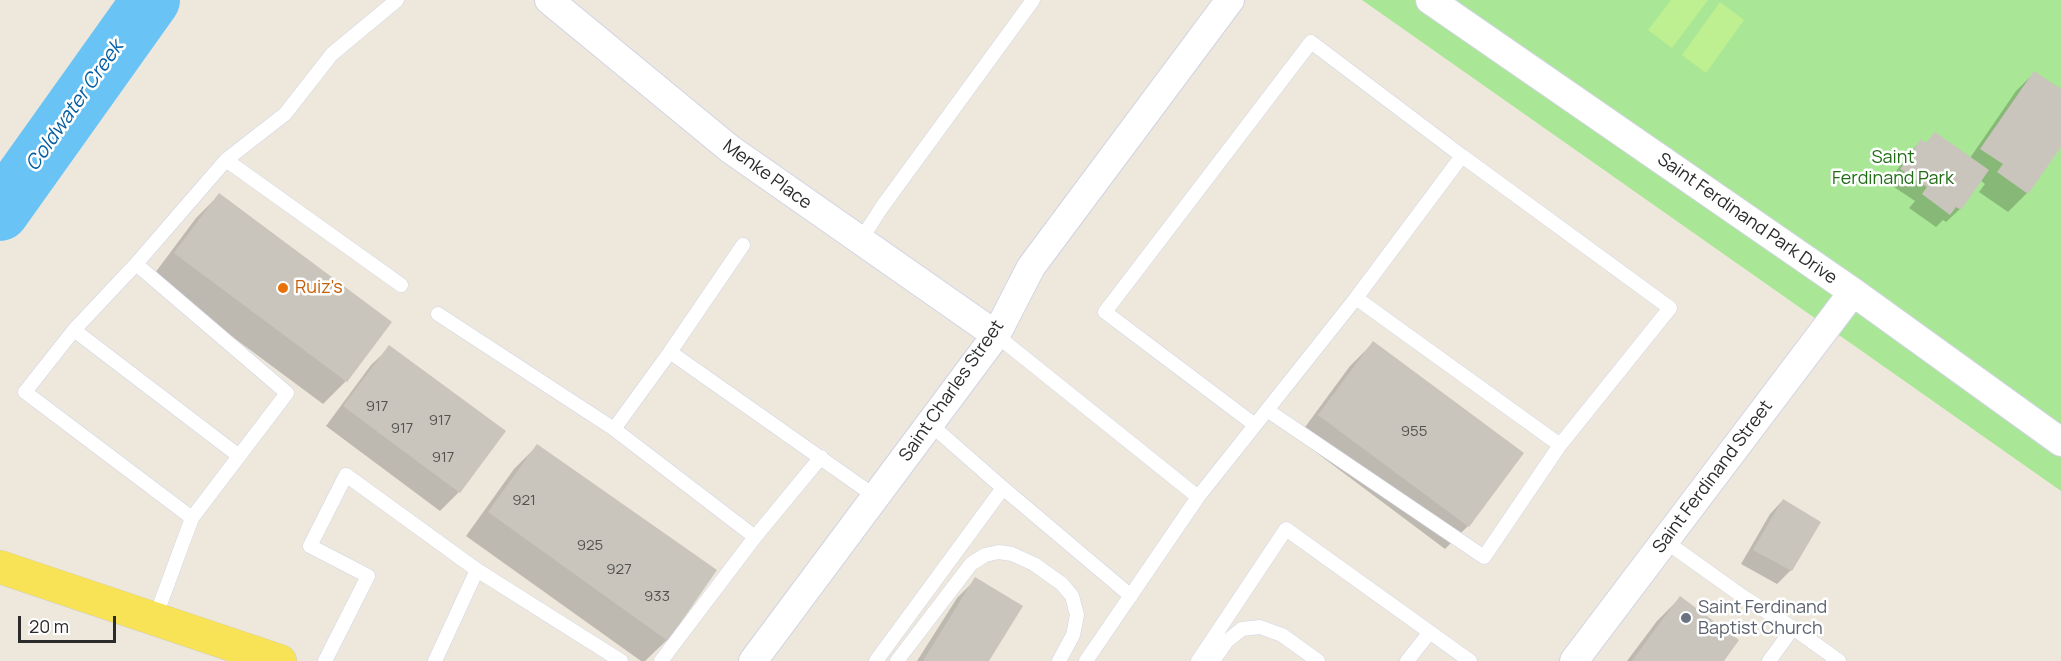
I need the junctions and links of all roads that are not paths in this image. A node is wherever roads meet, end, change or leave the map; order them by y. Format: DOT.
graph roads {
  1 [pos="398,0"];
  2 [pos="549,0"];
  3 [pos="1033,0"];
  4 [pos="1230,0"];
  5 [pos="1430,0"];
  6 [pos="1462,156"];
  7 [pos="226,160"];
  8 [pos="860,241"];
  9 [pos="743,245"];
  10 [pos="136,264"];
  11 [pos="401,285"];
  12 [pos="1853,292"];
  13 [pos="1356,298"];
  14 [pos="438,314"];
  15 [pos="74,330"];
  16 [pos="996,336"];
  17 [pos="670,352"];
  18 [pos="1267,410"];
  19 [pos="930,424"];
  20 [pos="1255,425"];
  21 [pos="614,429"];
  22 [pos="2061,442"];
  23 [pos="1560,445"];
  24 [pos="239,456"];
  25 [pos="821,457"];
  26 [pos="1003,488"];
  27 [pos="876,497"];
  28 [pos="1198,497"];
  29 [pos="192,518"];
  30 [pos="755,537"];
  31 [pos="1665,541"];
  32 [pos="0,567"];
  33 [pos="477,570"];
  34 [pos="1131,596"];
  35 [pos="155,618"];
  36 [pos="1792,628"];
  37 [pos="1430,632"];
  38 [pos="280,661"];
  39 [pos="325,661"];
  40 [pos="435,661"];
  41 [pos="621,661"];
  42 [pos="661,661"];
  43 [pos="753,661"];
  44 [pos="876,661"];
  45 [pos="897,661"];
  46 [pos="1059,661"];
  47 [pos="1086,661"];
  48 [pos="1198,661"];
  49 [pos="1213,661"];
  50 [pos="1318,661"];
  51 [pos="1407,661"];
  52 [pos="1470,661"];
  53 [pos="1574,661"];
  54 [pos="1769,661"];
  55 [pos="1839,661"];
  1 -- 7 [label="lane"];
  2 -- 8 [label="street, Menke Place"];
  3 -- 8 [label="lane"];
  4 -- 16 [label="street, Saint Charles Street"];
  5 -- 12 [label="street, Saint Ferdinand Park Drive"];
  6 -- 13 [label="lane"];
  6 -- 20 [label="lane"];
  6 -- 23 [label="lane"];
  7 -- 10 [label="lane"];
  7 -- 11 [label="lane"];
  8 -- 16 [label="street, Menke Place"];
  9 -- 17 [label="lane"];
  10 -- 15 [label="lane"];
  10 -- 24 [label="lane"];
  12 -- 22 [label="street, Saint Ferdinand Park Drive"];
  12 -- 31 [label="street, Saint Ferdinand Street"];
  13 -- 18 [label="lane"];
  13 -- 23 [label="lane"];
  14 -- 21 [label="lane"];
  15 -- 24 [label="lane"];
  15 -- 29 [label="lane"];
  16 -- 19 [label="street, Saint Charles Street"];
  16 -- 28 [label="lane"];
  17 -- 21 [label="lane"];
  17 -- 25 [label="lane"];
  18 -- 20 [label="lane"];
  18 -- 23 [label="lane"];
  19 -- 26 [label="lane"];
  19 -- 27 [label="street, Saint Charles Street"];
  20 -- 28 [label="lane"];
  21 -- 30 [label="lane"];
  24 -- 29 [label="lane"];
  25 -- 27 [label="lane"];
  25 -- 30 [label="lane"];
  26 -- 34 [label="lane"];
  26 -- 44 [label="lane"];
  27 -- 43 [label="street, Saint Charles Street"];
  28 -- 34 [label="lane"];
  29 -- 35 [label="lane"];
  30 -- 42 [label="lane"];
  31 -- 36 [label="lane"];
  31 -- 53 [label="street, Saint Ferdinand Street"];
  32 -- 35 [label="main road"];
  33 -- 39 [label="lane"];
  33 -- 40 [label="lane"];
  33 -- 41 [label="lane"];
  34 -- 47 [label="lane"];
  35 -- 38 [label="main road"];
  36 -- 54 [label="lane"];
  36 -- 55 [label="lane"];
  37 -- 48 [label="lane"];
  37 -- 51 [label="lane"];
  37 -- 52 [label="lane"];
  45 -- 46 [label="lane"];
  49 -- 50 [label="lane"];
}
